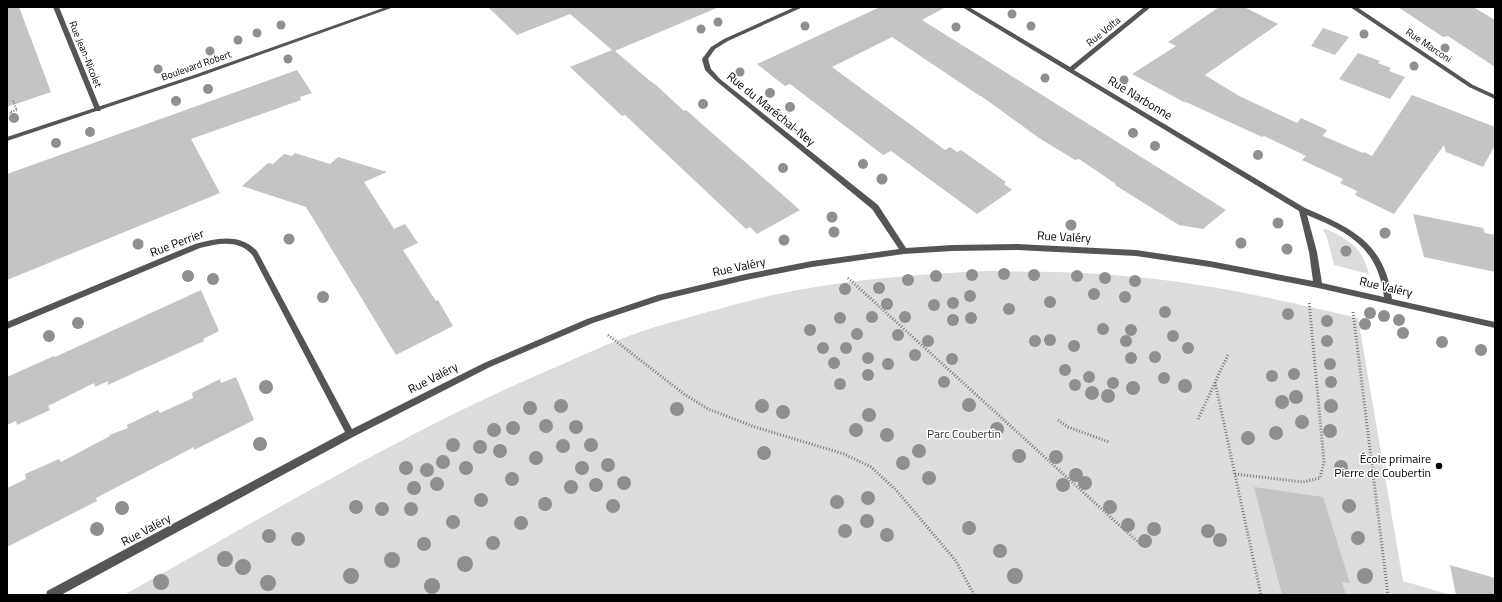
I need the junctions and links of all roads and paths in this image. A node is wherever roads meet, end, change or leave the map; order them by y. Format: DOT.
graph roads {
  1 [pos="56,7"];
  2 [pos="391,7"];
  3 [pos="800,7"];
  4 [pos="965,7"];
  5 [pos="1148,7"];
  6 [pos="1353,7"];
  7 [pos="1070,70"];
  8 [pos="1495,97"];
  9 [pos="98,110"];
  10 [pos="7,139"];
  11 [pos="1302,210"];
  12 [pos="904,251"];
  13 [pos="830,261"];
  14 [pos="1307,283"];
  15 [pos="1318,285"];
  16 [pos="1351,292"];
  17 [pos="1388,300"];
  18 [pos="590,321"];
  19 [pos="1495,324"];
  20 [pos="7,326"];
  21 [pos="1228,355"];
  22 [pos="1215,382"];
  23 [pos="1198,419"];
  24 [pos="1058,420"];
  25 [pos="350,434"];
  26 [pos="1109,442"];
  27 [pos="1235,474"];
  28 [pos="1139,543"];
  29 [pos="51,595"];
  30 [pos="974,595"];
  31 [pos="1261,595"];
  32 [pos="1388,595"];
  1 -- 9 [label="street, Rue Jean-Nicolet"];
  2 -- 9 [label="street, Boulevard Robert"];
  3 -- 12 [label="street, Rue du Maréchal-Ney"];
  4 -- 7 [label="street, Rue Narbonne"];
  5 -- 7 [label="street, Rue Volta"];
  6 -- 8 [label="street, Rue Marconi"];
  7 -- 11 [label="street, Rue Narbonne"];
  9 -- 10 [label="street, Boulevard Robert"];
  11 -- 15 [label="street"];
  11 -- 17 [label="street, Rue Narbonne"];
  12 -- 13 [label="street, Rue Valéry"];
  12 -- 14 [label="street, Rue Valéry"];
  13 -- 18 [label="street, Rue Valéry"];
  13 -- 28 [label="path"];
  14 -- 15 [label="street, Rue Valéry"];
  14 -- 27 [label="path"];
  15 -- 16 [label="street, Rue Valéry"];
  16 -- 17 [label="street, Rue Valéry"];
  16 -- 32 [label="path"];
  17 -- 19 [label="street, Rue Valéry"];
  18 -- 25 [label="street, Rue Valéry"];
  18 -- 30 [label="path"];
  20 -- 25 [label="street, Rue Perrier"];
  21 -- 22 [label="path"];
  22 -- 23 [label="path"];
  22 -- 27 [label="path"];
  24 -- 26 [label="path"];
  25 -- 29 [label="street, Rue Valéry"];
  27 -- 31 [label="path"];
}
